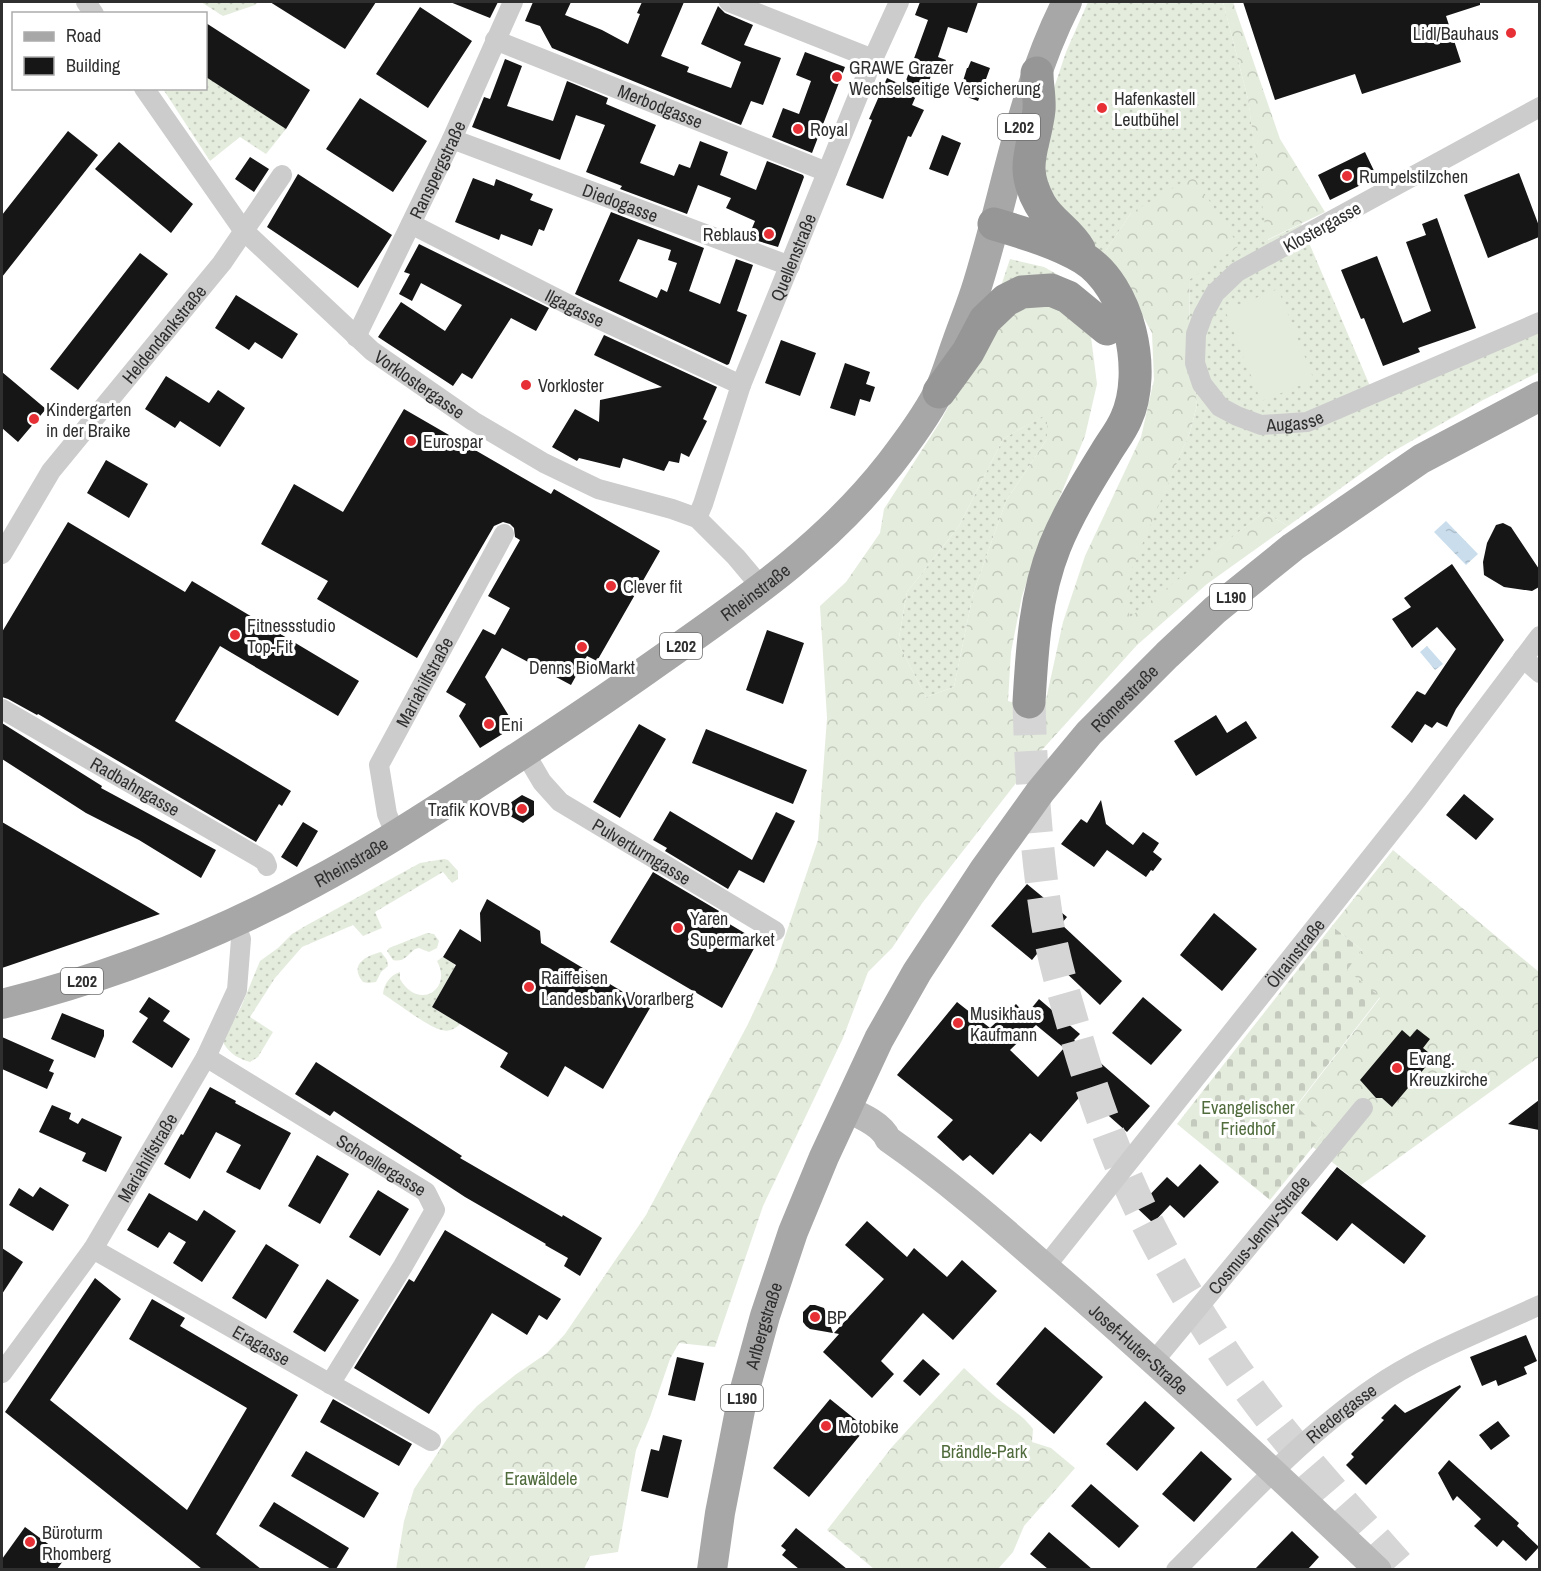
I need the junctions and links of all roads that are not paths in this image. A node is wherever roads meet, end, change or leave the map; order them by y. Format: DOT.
graph roads {
  1 [pos="513,2"];
  2 [pos="729,2"];
  3 [pos="899,2"];
  4 [pos="1067,2"];
  5 [pos="495,40"];
  6 [pos="873,59"];
  7 [pos="1037,73"];
  8 [pos="145,90"];
  9 [pos="1539,107"];
  10 [pos="452,139"];
  11 [pos="827,172"];
  12 [pos="282,175"];
  13 [pos="411,224"];
  14 [pos="243,230"];
  15 [pos="991,234"];
  16 [pos="1084,258"];
  17 [pos="1262,260"];
  18 [pos="790,266"];
  19 [pos="1539,322"];
  20 [pos="1107,329"];
  21 [pos="357,337"];
  22 [pos="741,385"];
  23 [pos="939,392"];
  24 [pos="1539,396"];
  25 [pos="1086,486"];
  26 [pos="697,518"];
  27 [pos="504,534"];
  28 [pos="2,554"];
  29 [pos="762,588"];
  30 [pos="1539,636"];
  31 [pos="1523,658"];
  32 [pos="1539,673"];
  33 [pos="1029,702"];
  34 [pos="2,709"];
  35 [pos="525,753"];
  36 [pos="396,836"];
  37 [pos="267,866"];
  38 [pos="235,922"];
  39 [pos="775,932"];
  40 [pos="2,1004"];
  41 [pos="206,1057"];
  42 [pos="1363,1108"];
  43 [pos="843,1117"];
  44 [pos="93,1249"];
  45 [pos="1046,1266"];
  46 [pos="1539,1305"];
  47 [pos="1154,1360"];
  48 [pos="2,1373"];
  49 [pos="330,1384"];
  50 [pos="431,1441"];
  51 [pos="1275,1472"];
  52 [pos="712,1569"];
  53 [pos="1176,1569"];
  54 [pos="1378,1569"];
  1 -- 5 [label="street, Ranspergstraße"];
  2 -- 6 [label="street"];
  3 -- 6 [label="street, Quellenstraße"];
  4 -- 7 [label="main road, Rheinstraße / L202"];
  5 -- 10 [label="street, Ranspergstraße"];
  5 -- 11 [label="street, Merbodgasse"];
  6 -- 11 [label="street, Quellenstraße"];
  7 -- 15 [label="main road, Rheinstraße / L202"];
  7 -- 16 [label="highway"];
  8 -- 14 [label="street, Vorklostergasse"];
  9 -- 17 [label="street, Klostergasse"];
  10 -- 13 [label="street, Ranspergstraße"];
  10 -- 18 [label="street, Diedogasse"];
  11 -- 18 [label="street, Quellenstraße"];
  12 -- 14 [label="street, Heldendankstraße"];
  13 -- 21 [label="street, Ranspergstraße"];
  13 -- 22 [label="street, Ilgagasse"];
  14 -- 21 [label="street, Vorklostergasse"];
  14 -- 28 [label="street, Heldendankstraße"];
  15 -- 16 [label="highway"];
  15 -- 20 [label="highway"];
  15 -- 23 [label="main road, Rheinstraße / L202"];
  16 -- 25 [label="highway"];
  17 -- 19 [label="street, Augasse"];
  18 -- 22 [label="street, Quellenstraße"];
  20 -- 23 [label="highway"];
  20 -- 25 [label="highway"];
  21 -- 26 [label="street, Vorklostergasse"];
  22 -- 26 [label="street, Quellenstraße"];
  23 -- 29 [label="main road, Rheinstraße / L202"];
  24 -- 43 [label="main road, Römerstraße / L190"];
  25 -- 33 [label="highway"];
  26 -- 29 [label="street, Vorklostergasse"];
  27 -- 36 [label="street, Mariahilfstraße"];
  29 -- 35 [label="main road, Rheinstraße / L202"];
  30 -- 31 [label="street, Ölrainstraße"];
  31 -- 32 [label="street"];
  31 -- 45 [label="street, Ölrainstraße"];
  34 -- 37 [label="street, Radbahngasse"];
  35 -- 36 [label="main road, Rheinstraße / L202"];
  35 -- 39 [label="street, Pulverturmgasse"];
  36 -- 38 [label="main road, Rheinstraße / L202"];
  38 -- 40 [label="main road, Rheinstraße / L202"];
  38 -- 41 [label="street, Mariahilfstraße"];
  41 -- 44 [label="street, Mariahilfstraße"];
  41 -- 49 [label="street, Schoellergasse"];
  42 -- 47 [label="street, Cosmus-Jenny-Straße"];
  43 -- 45 [label="main road, Josef-Huter-Straße"];
  43 -- 52 [label="main road, Arlbergstraße / L190"];
  44 -- 48 [label="street, Mariahilfstraße"];
  44 -- 49 [label="street, Eragasse"];
  45 -- 47 [label="main road, Josef-Huter-Straße"];
  46 -- 51 [label="street, Riedergasse"];
  47 -- 51 [label="main road, Josef-Huter-Straße"];
  49 -- 50 [label="street, Eragasse"];
  51 -- 53 [label="street, Riedergasse"];
  51 -- 54 [label="main road, Josef-Huter-Straße"];
}
